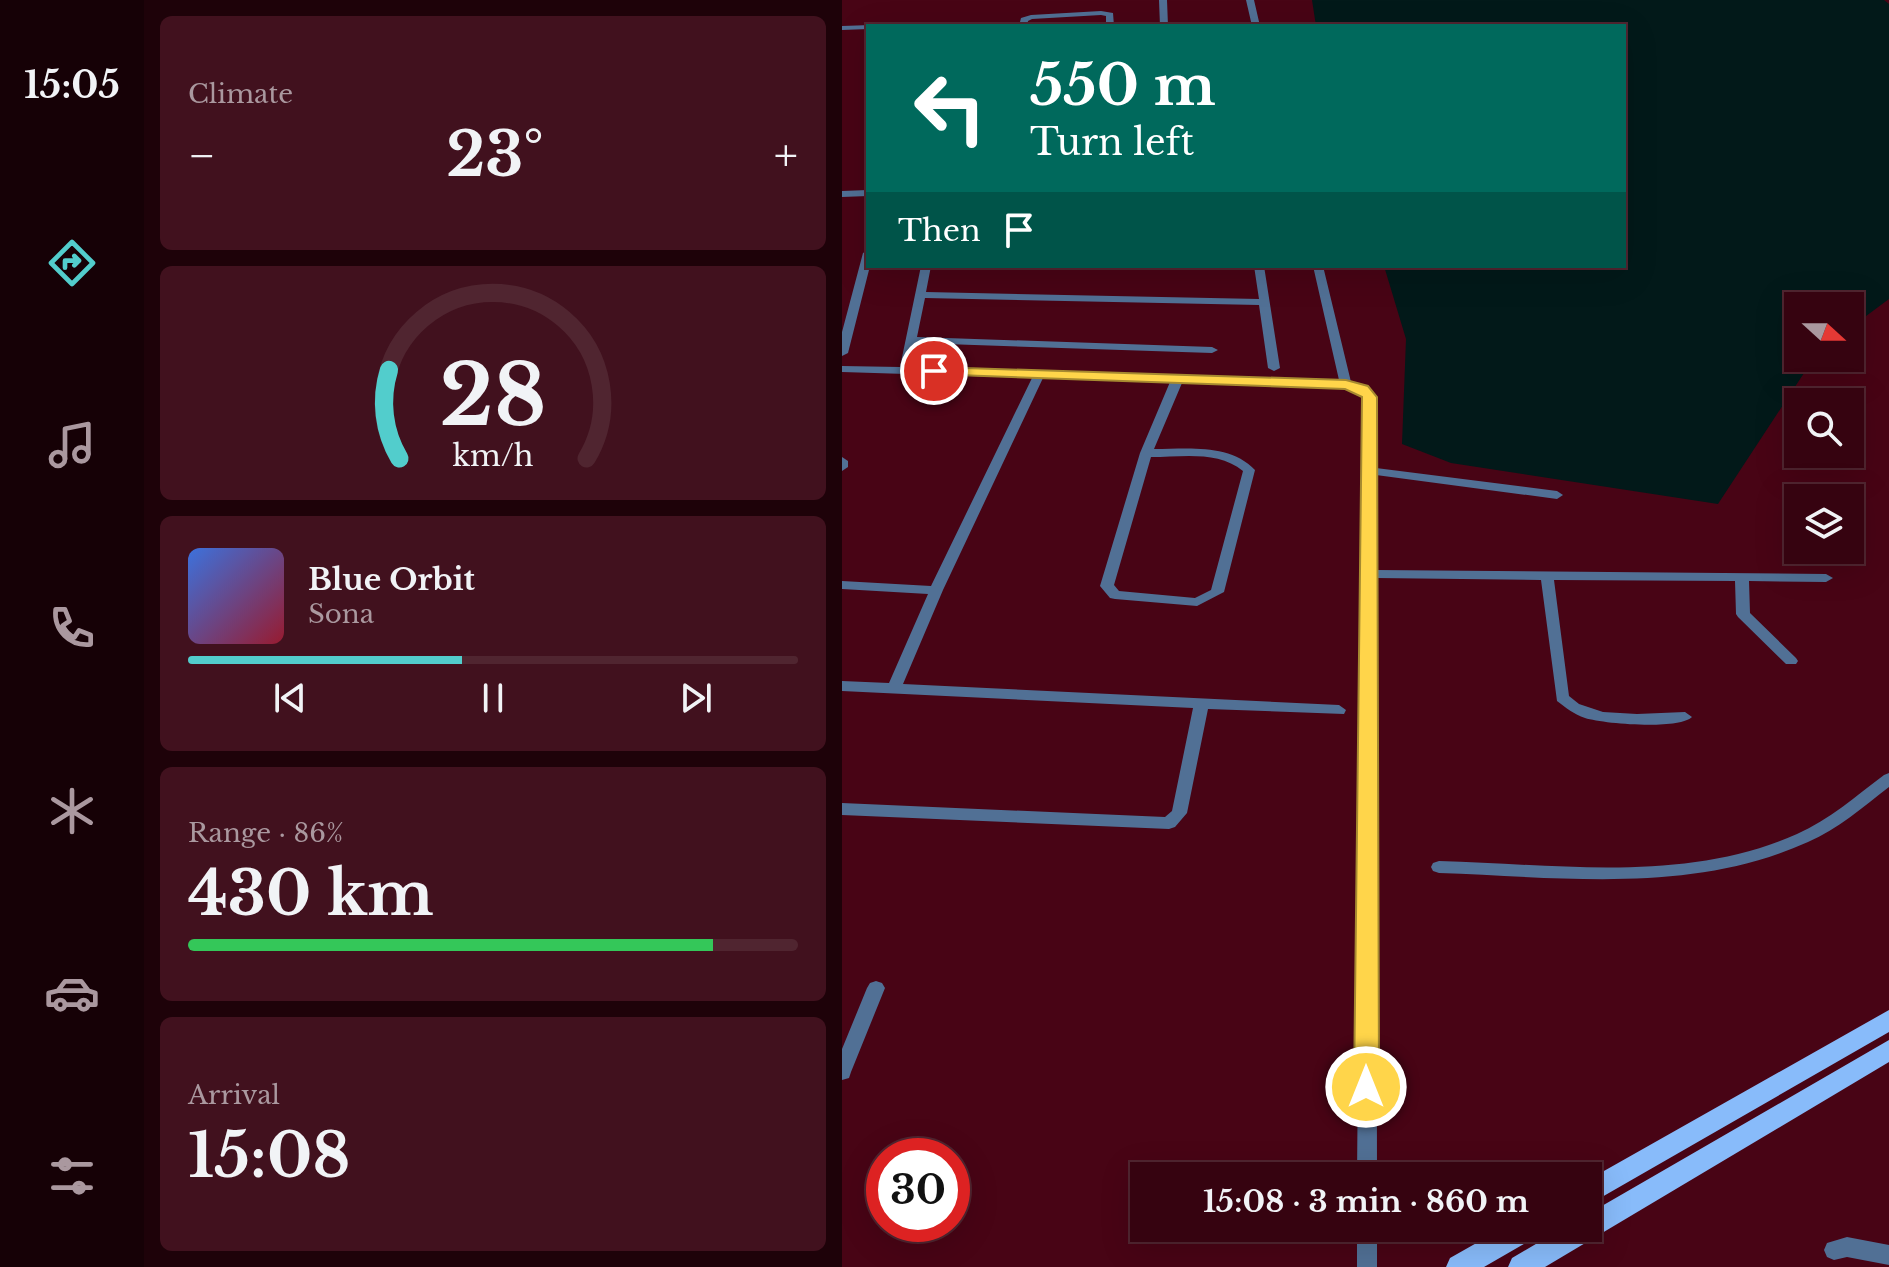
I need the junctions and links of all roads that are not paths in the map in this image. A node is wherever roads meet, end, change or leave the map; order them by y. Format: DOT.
graph roads {
  1 [pos="1163,0"];
  2 [pos="1250,0"];
  3 [pos="1023,24"];
  4 [pos="1110,24"];
  5 [pos="1164,24"];
  6 [pos="1256,24"];
  7 [pos="866,27"];
  8 [pos="842,28"];
  9 [pos="866,193"];
  10 [pos="842,194"];
  11 [pos="866,261"];
  12 [pos="926,268"];
  13 [pos="1259,268"];
  14 [pos="1318,268"];
  15 [pos="860,284"];
  16 [pos="842,285"];
  17 [pos="922,295"];
  18 [pos="1264,302"];
  19 [pos="914,340"];
  20 [pos="1212,350"];
  21 [pos="842,353"];
  22 [pos="1274,368"];
  23 [pos="842,369"];
  24 [pos="905,370"];
  25 [pos="1039,375"];
  26 [pos="1177,380"];
  27 [pos="1346,384"];
  28 [pos="1146,453"];
  29 [pos="1370,471"];
  30 [pos="1557,495"];
  31 [pos="1368,574"];
  32 [pos="1547,574"];
  33 [pos="1742,577"];
  34 [pos="1826,578"];
  35 [pos="842,585"];
  36 [pos="936,590"];
  37 [pos="1791,661"];
  38 [pos="842,686"];
  39 [pos="894,688"];
  40 [pos="1201,705"];
  41 [pos="1339,710"];
  42 [pos="1685,717"];
  43 [pos="1889,779"];
  44 [pos="842,809"];
  45 [pos="1439,867"];
  46 [pos="876,988"];
  47 [pos="1889,1020"];
  48 [pos="1889,1050"];
  49 [pos="842,1072"];
  50 [pos="1367,1162"];
  51 [pos="1602,1185"];
  52 [pos="1602,1220"];
  53 [pos="1367,1242"];
  54 [pos="1503,1242"];
  55 [pos="1564,1242"];
  56 [pos="1834,1250"];
  57 [pos="1889,1255"];
  58 [pos="1367,1267"];
  59 [pos="1459,1267"];
  60 [pos="1521,1267"];
  1 -- 5 [label="street"];
  2 -- 6 [label="street"];
  3 -- 4 [label="street"];
  7 -- 8 [label="street"];
  9 -- 10 [label="street"];
  11 -- 15 [label="street"];
  12 -- 17 [label="street"];
  13 -- 18 [label="street"];
  14 -- 27 [label="street"];
  15 -- 16 [label="street"];
  15 -- 21 [label="street"];
  17 -- 18 [label="street"];
  17 -- 19 [label="street"];
  18 -- 22 [label="street"];
  19 -- 20 [label="street"];
  19 -- 24 [label="street"];
  23 -- 24 [label="street"];
  24 -- 25 [label="street"];
  25 -- 26 [label="street"];
  25 -- 36 [label="street"];
  26 -- 27 [label="street"];
  26 -- 28 [label="street"];
  27 -- 29 [label="street"];
  28 -- 28 [label="street"];
  29 -- 30 [label="street"];
  29 -- 31 [label="street"];
  31 -- 32 [label="street"];
  31 -- 50 [label="street"];
  32 -- 33 [label="street"];
  32 -- 42 [label="street"];
  33 -- 34 [label="street"];
  33 -- 37 [label="street"];
  35 -- 36 [label="street"];
  36 -- 39 [label="street"];
  38 -- 39 [label="street"];
  39 -- 40 [label="street"];
  40 -- 41 [label="street"];
  40 -- 44 [label="street"];
  43 -- 45 [label="street"];
  46 -- 49 [label="street"];
  47 -- 51 [label="main road"];
  48 -- 52 [label="main road"];
  53 -- 58 [label="street"];
  54 -- 59 [label="main road"];
  55 -- 60 [label="main road"];
  56 -- 57 [label="street"];
}
